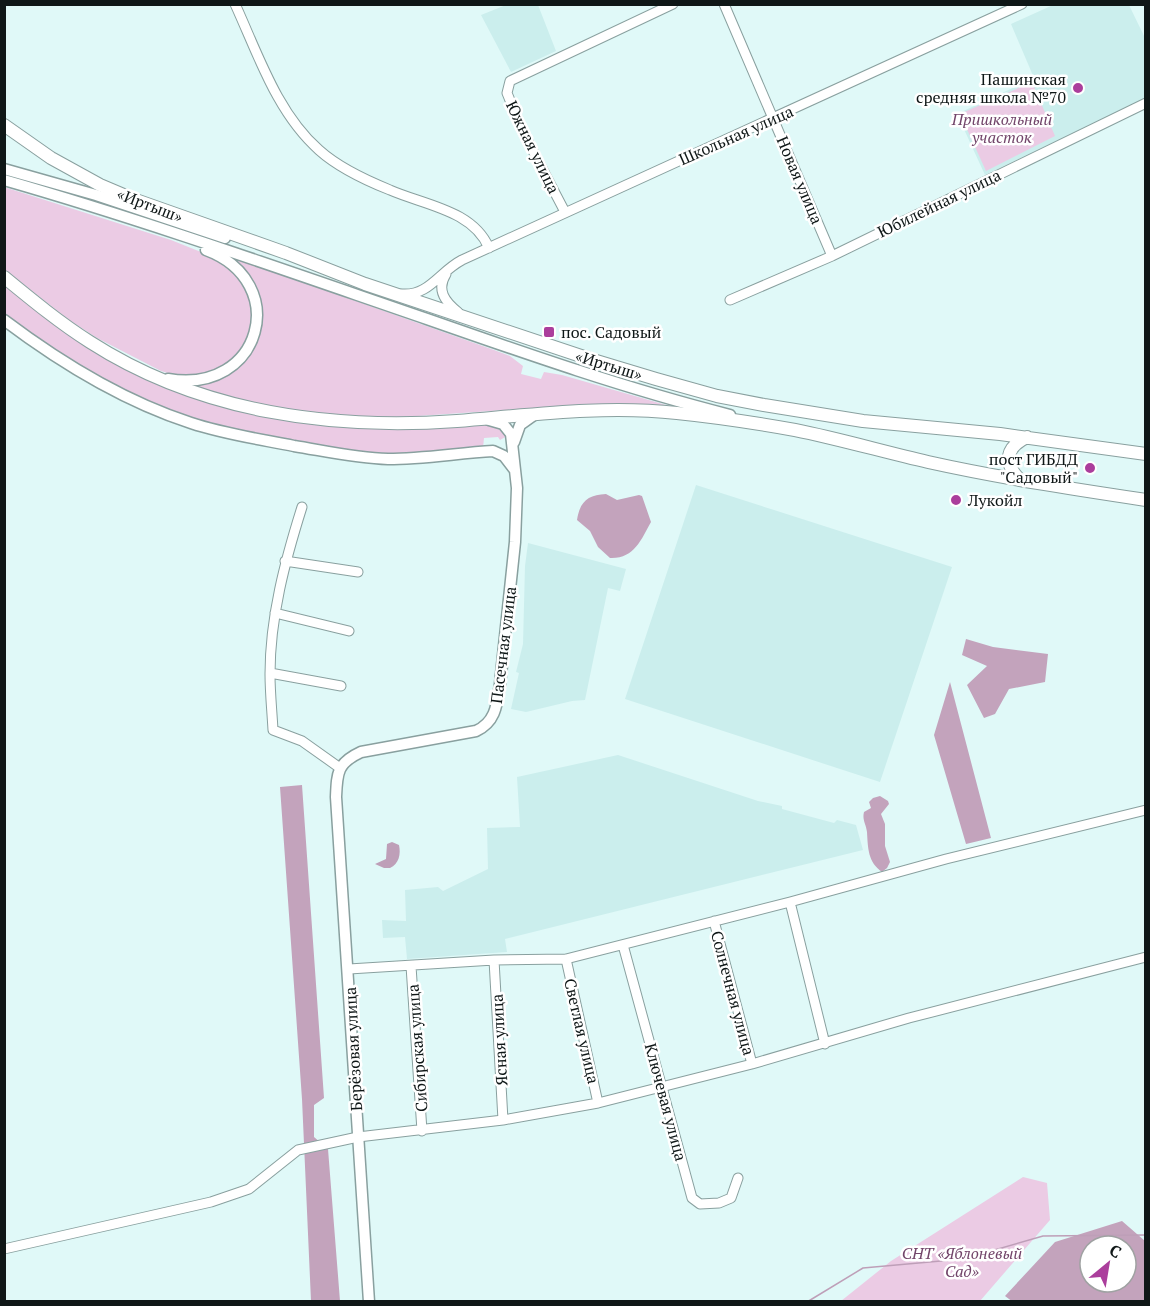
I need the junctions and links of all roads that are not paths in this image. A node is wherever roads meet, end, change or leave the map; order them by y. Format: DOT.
graph roads {
  1 [pos="235,4"];
  2 [pos="673,4"];
  3 [pos="724,4"];
  4 [pos="1022,4"];
  5 [pos="1009,7"];
  6 [pos="1146,103"];
  7 [pos="774,118"];
  8 [pos="4,125"];
  9 [pos="4,169"];
  10 [pos="4,180"];
  11 [pos="30,188"];
  12 [pos="565,212"];
  13 [pos="489,248"];
  14 [pos="832,256"];
  15 [pos="450,267"];
  16 [pos="4,278"];
  17 [pos="365,284"];
  18 [pos="391,293"];
  19 [pos="730,300"];
  20 [pos="462,316"];
  21 [pos="4,320"];
  22 [pos="154,376"];
  23 [pos="540,413"];
  24 [pos="417,423"];
  25 [pos="794,430"];
  26 [pos="1027,437"];
  27 [pos="513,451"];
  28 [pos="1146,454"];
  29 [pos="514,469"];
  30 [pos="1020,480"];
  31 [pos="1146,500"];
  32 [pos="302,507"];
  33 [pos="285,561"];
  34 [pos="358,572"];
  35 [pos="275,613"];
  36 [pos="349,631"];
  37 [pos="270,673"];
  38 [pos="340,686"];
  39 [pos="340,768"];
  40 [pos="1146,810"];
  41 [pos="790,902"];
  42 [pos="714,921"];
  43 [pos="623,945"];
  44 [pos="1146,957"];
  45 [pos="566,959"];
  46 [pos="494,960"];
  47 [pos="411,966"];
  48 [pos="349,969"];
  49 [pos="825,1044"];
  50 [pos="752,1064"];
  51 [pos="662,1087"];
  52 [pos="598,1103"];
  53 [pos="503,1120"];
  54 [pos="422,1131"];
  55 [pos="358,1137"];
  56 [pos="738,1178"];
  57 [pos="4,1249"];
  58 [pos="369,1302"];
  1 -- 13 [label="street"];
  2 -- 12 [label="street, Южная улица"];
  3 -- 7 [label="street, Новая улица"];
  4 -- 5 [label="street, Школьная улица"];
  5 -- 7 [label="street, Школьная улица"];
  6 -- 14 [label="street, Юбилейная улица"];
  7 -- 12 [label="street, Школьная улица"];
  7 -- 14 [label="street, Новая улица"];
  8 -- 17 [label="highway, «Иртыш»"];
  9 -- 17 [label="main road"];
  10 -- 11 [label="main road"];
  11 -- 22 [label="main road"];
  11 -- 25 [label="main road"];
  12 -- 13 [label="street, Школьная улица"];
  13 -- 15 [label="street, Школьная улица"];
  14 -- 19 [label="street, Юбилейная улица"];
  15 -- 18 [label="street, Школьная улица"];
  15 -- 20 [label="street"];
  16 -- 22 [label="highway"];
  17 -- 18 [label="highway, «Иртыш»"];
  18 -- 20 [label="highway, «Иртыш»"];
  20 -- 26 [label="highway, «Иртыш»"];
  21 -- 29 [label="main road"];
  22 -- 24 [label="highway"];
  23 -- 24 [label="highway"];
  23 -- 25 [label="highway"];
  23 -- 27 [label="main road"];
  24 -- 27 [label="main road"];
  25 -- 30 [label="highway"];
  26 -- 28 [label="highway, «Иртыш»"];
  26 -- 30 [label="highway"];
  27 -- 29 [label="main road, Пасечная улица"];
  29 -- 39 [label="main road, Пасечная улица"];
  30 -- 31 [label="highway"];
  32 -- 33 [label="street"];
  33 -- 34 [label="street"];
  33 -- 35 [label="street"];
  35 -- 36 [label="street"];
  35 -- 37 [label="street"];
  37 -- 38 [label="street"];
  37 -- 39 [label="street"];
  39 -- 48 [label="main road, Берёзовая улица"];
  40 -- 41 [label="street"];
  41 -- 42 [label="street"];
  41 -- 49 [label="street"];
  42 -- 43 [label="street"];
  42 -- 50 [label="street, Солнечная улица"];
  43 -- 45 [label="street"];
  43 -- 51 [label="street, Ключевая улица"];
  44 -- 49 [label="street"];
  45 -- 46 [label="street"];
  45 -- 52 [label="street, Светлая улица"];
  46 -- 47 [label="street"];
  46 -- 53 [label="street, Ясная улица"];
  47 -- 48 [label="street"];
  47 -- 54 [label="street, Сибирская улица"];
  48 -- 55 [label="main road, Берёзовая улица"];
  49 -- 50 [label="street"];
  50 -- 51 [label="street"];
  51 -- 52 [label="street"];
  51 -- 56 [label="street, Ключевая улица"];
  52 -- 53 [label="street"];
  53 -- 54 [label="street"];
  54 -- 55 [label="street"];
  55 -- 57 [label="street"];
  55 -- 58 [label="main road, Берёзовая улица"];
}
